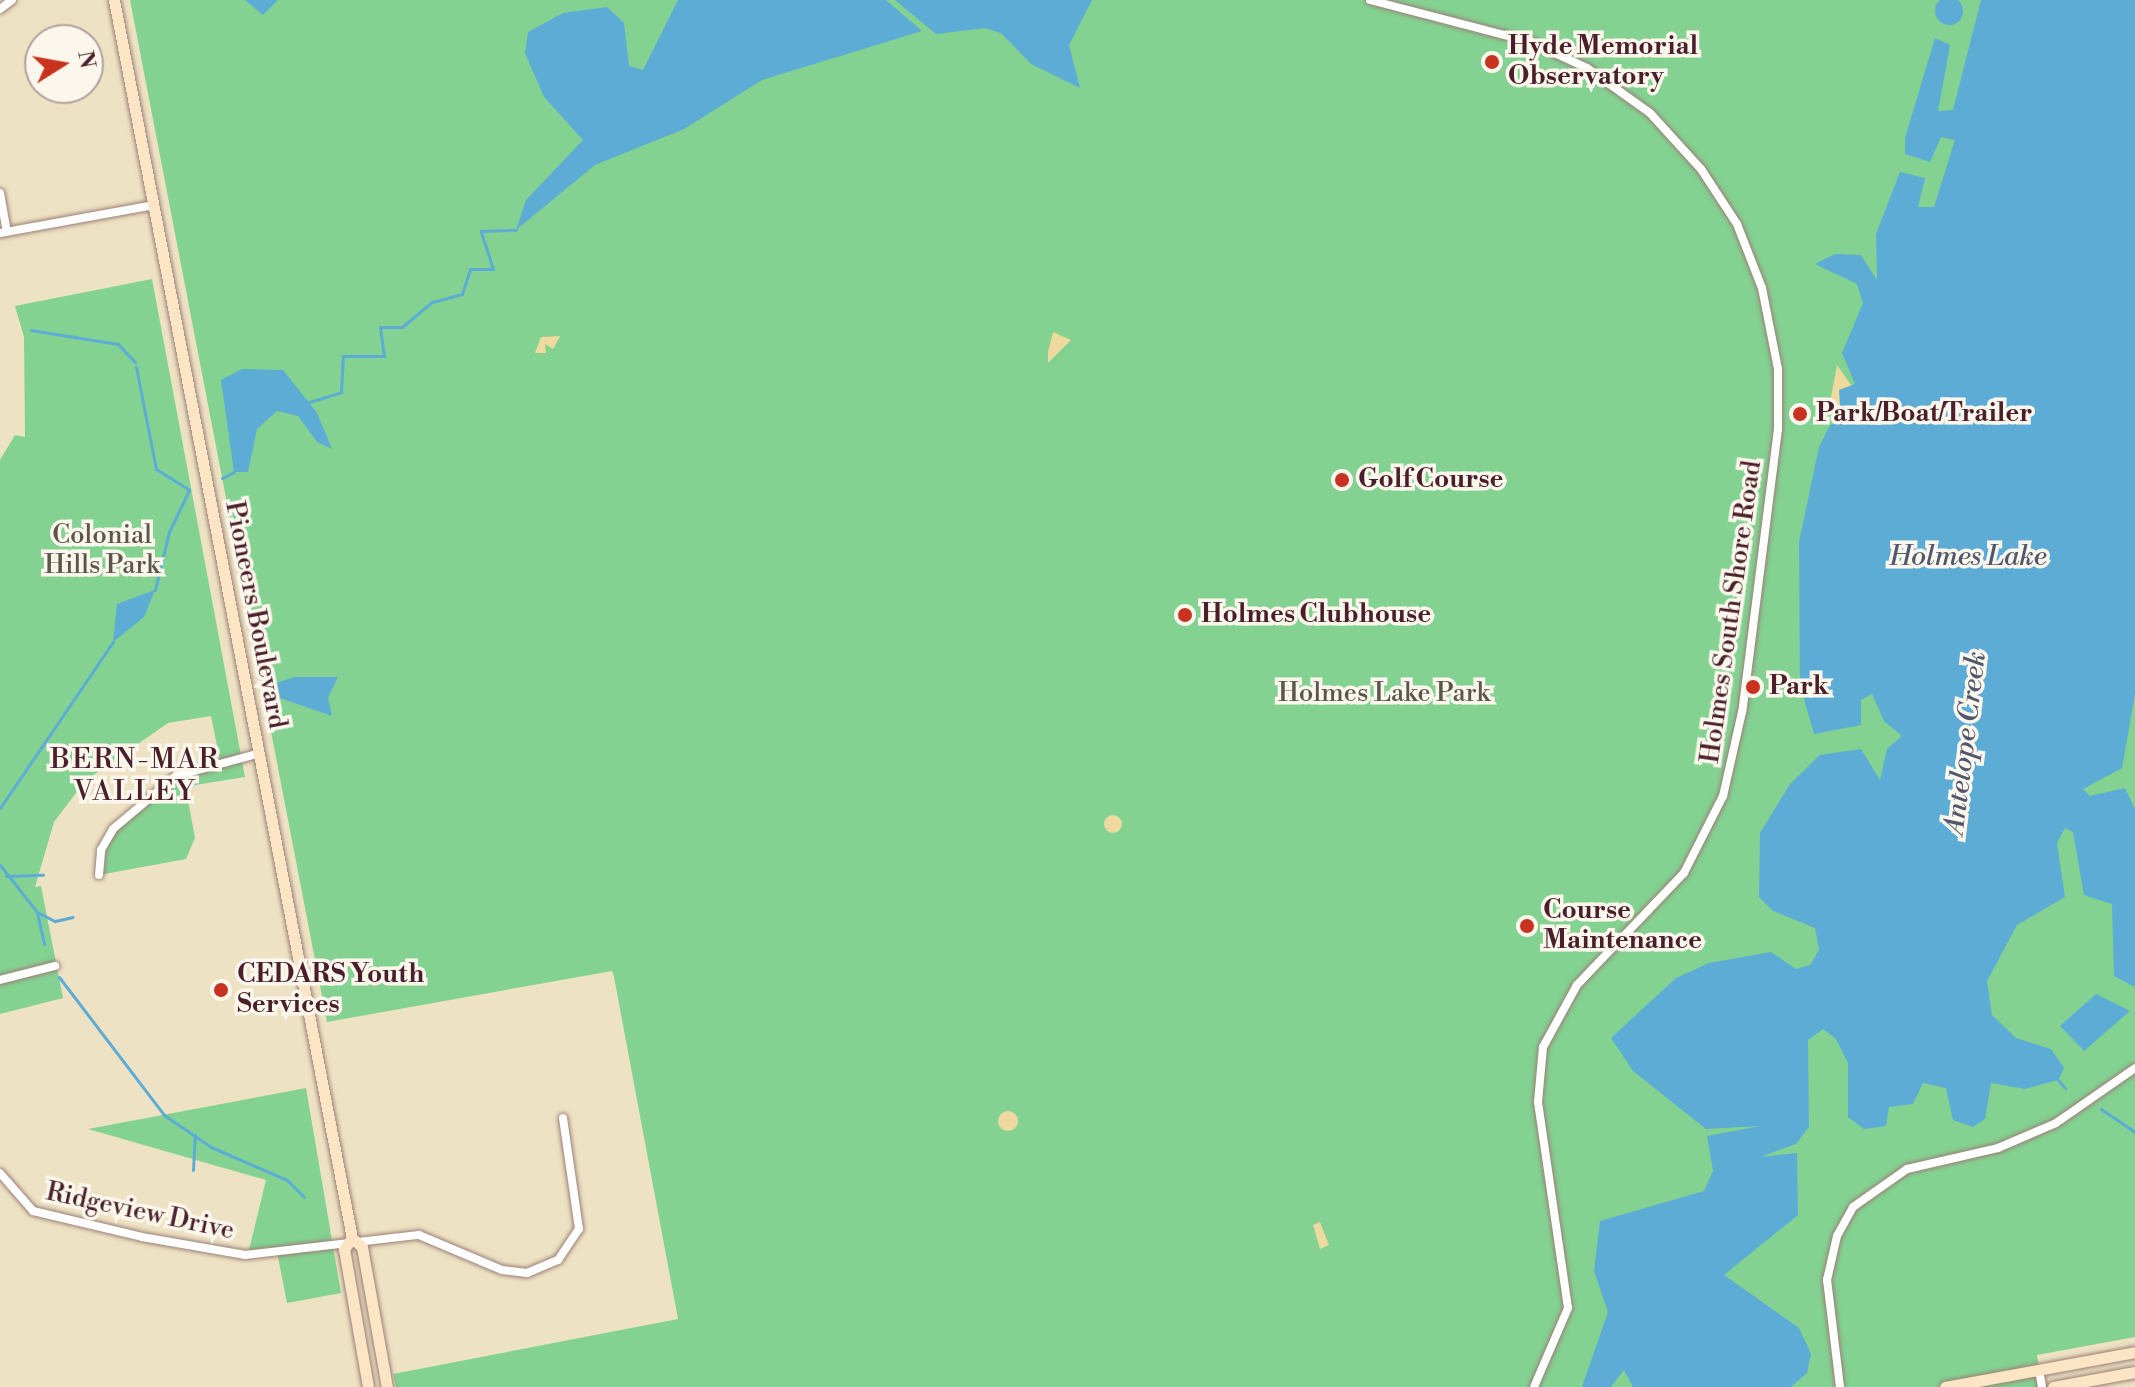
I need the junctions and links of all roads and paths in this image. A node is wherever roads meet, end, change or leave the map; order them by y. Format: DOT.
graph roads {
  1 [pos="12,0"];
  2 [pos="114,0"];
  3 [pos="1370,0"];
  4 [pos="0,9"];
  5 [pos="0,193"];
  6 [pos="154,205"];
  7 [pos="4,232"];
  8 [pos="260,753"];
  9 [pos="99,875"];
  10 [pos="55,966"];
  11 [pos="0,980"];
  12 [pos="2135,1068"];
  13 [pos="563,1118"];
  14 [pos="0,1173"];
  15 [pos="352,1238"];
  16 [pos="2135,1352"];
  17 [pos="2039,1370"];
  18 [pos="2135,1372"];
  19 [pos="368,1387"];
  20 [pos="387,1387"];
  21 [pos="1534,1387"];
  22 [pos="1840,1387"];
  23 [pos="1945,1387"];
  24 [pos="2042,1387"];
  25 [pos="2053,1387"];
  1 -- 4 [label="street"];
  2 -- 6 [label="main road, Pioneers Boulevard"];
  3 -- 21 [label="street, Holmes South Shore Road"];
  5 -- 7 [label="street"];
  6 -- 7 [label="street"];
  6 -- 8 [label="main road, Pioneers Boulevard"];
  8 -- 9 [label="street"];
  8 -- 15 [label="main road, Pioneers Boulevard"];
  10 -- 11 [label="street"];
  12 -- 22 [label="street"];
  13 -- 15 [label="street, Ridgeview Drive"];
  14 -- 15 [label="street, Ridgeview Drive"];
  15 -- 19 [label="main road, Pioneers Boulevard"];
  15 -- 20 [label="main road, Pioneers Boulevard"];
  16 -- 17 [label="main road"];
  17 -- 23 [label="main road"];
  17 -- 24 [label="street"];
  18 -- 25 [label="main road"];
}
